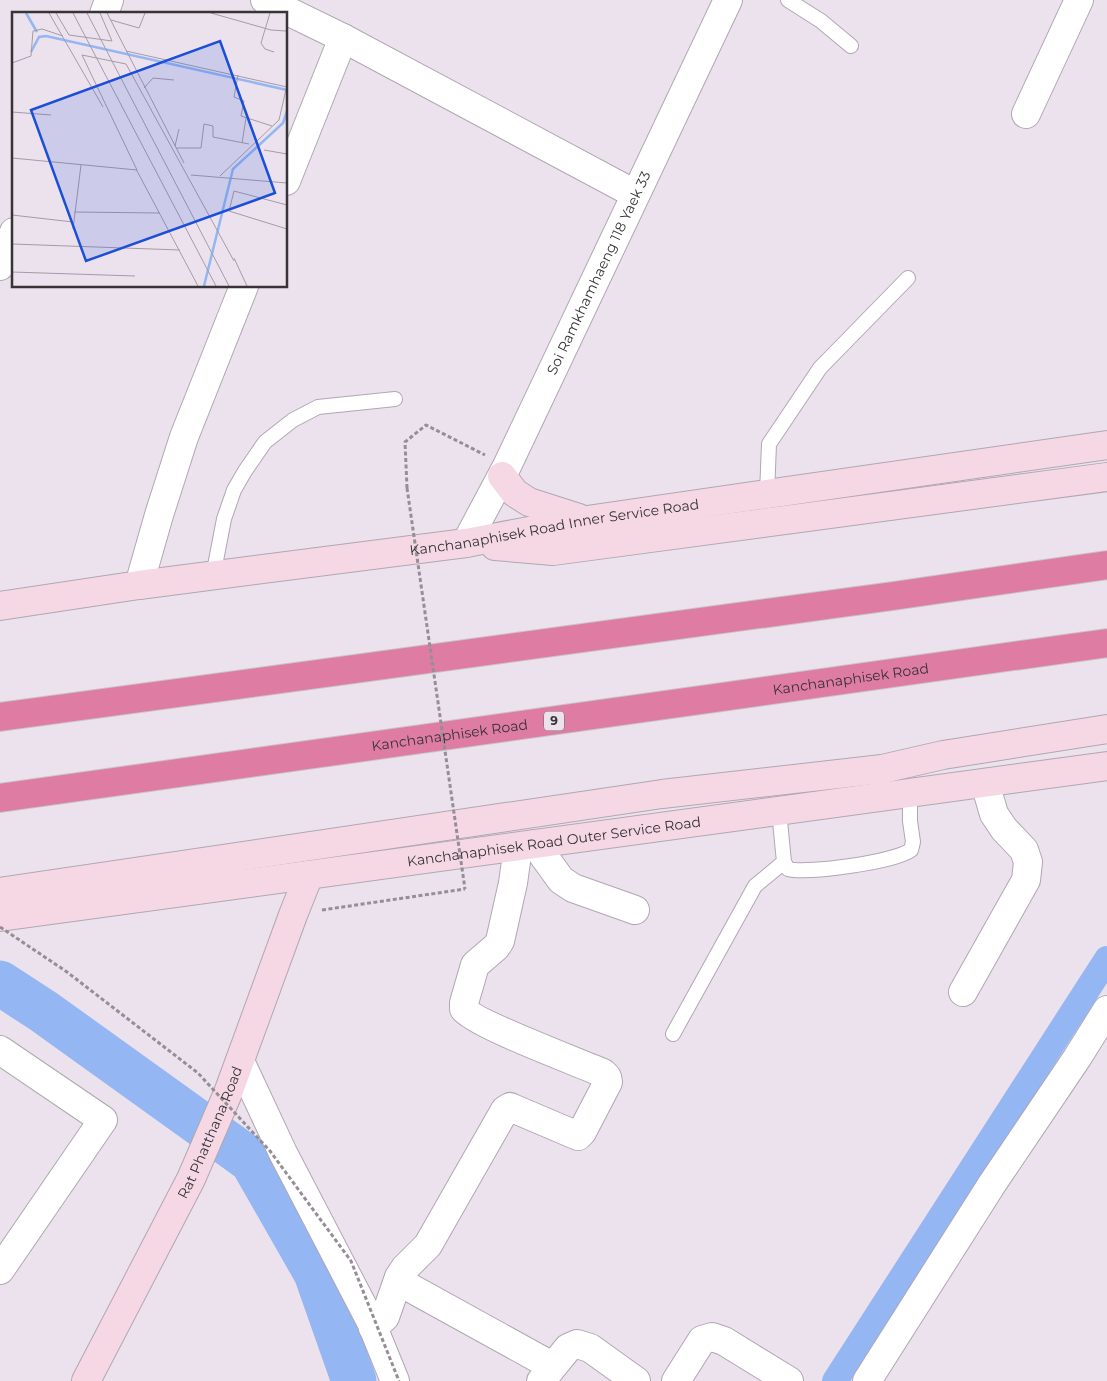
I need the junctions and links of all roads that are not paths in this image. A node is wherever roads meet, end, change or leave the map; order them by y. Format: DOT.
graph roads {
  1 [pos="109,0"];
  2 [pos="728,0"];
  3 [pos="788,0"];
  4 [pos="1079,0"];
  5 [pos="278,3"];
  6 [pos="105,12"];
  7 [pos="343,38"];
  8 [pos="851,46"];
  9 [pos="1026,114"];
  10 [pos="288,176"];
  11 [pos="634,194"];
  12 [pos="12,237"];
  13 [pos="0,266"];
  14 [pos="908,278"];
  15 [pos="243,288"];
  16 [pos="394,399"];
  17 [pos="1107,445"];
  18 [pos="504,471"];
  19 [pos="1107,476"];
  20 [pos="767,494"];
  21 [pos="587,520"];
  22 [pos="466,543"];
  23 [pos="1107,565"];
  24 [pos="213,576"];
  25 [pos="139,585"];
  26 [pos="0,606"];
  27 [pos="1107,643"];
  28 [pos="0,717"];
  29 [pos="1107,729"];
  30 [pos="1107,749"];
  31 [pos="1107,766"];
  32 [pos="882,769"];
  33 [pos="985,783"];
  34 [pos="910,793"];
  35 [pos="0,798"];
  36 [pos="779,811"];
  37 [pos="527,845"];
  38 [pos="784,862"];
  39 [pos="309,875"];
  40 [pos="0,892"];
  41 [pos="45,898"];
  42 [pos="635,910"];
  43 [pos="0,917"];
  44 [pos="963,992"];
  45 [pos="1107,1010"];
  46 [pos="673,1034"];
  47 [pos="0,1050"];
  48 [pos="240,1061"];
  49 [pos="0,1270"];
  50 [pos="398,1281"];
  51 [pos="372,1325"];
  52 [pos="546,1373"];
  53 [pos="86,1381"];
  54 [pos="397,1381"];
  55 [pos="636,1381"];
  56 [pos="676,1381"];
  57 [pos="789,1381"];
  58 [pos="867,1381"];
  1 -- 6 [label="street"];
  2 -- 11 [label="street, Soi Ramkhamhaeng 118 Yaek 33"];
  3 -- 8 [label="lane"];
  4 -- 9 [label="street"];
  5 -- 7 [label="street"];
  7 -- 10 [label="street"];
  7 -- 11 [label="street"];
  11 -- 18 [label="street, Soi Ramkhamhaeng 118 Yaek 33"];
  12 -- 13 [label="street"];
  14 -- 20 [label="lane"];
  15 -- 25 [label="street"];
  16 -- 24 [label="lane"];
  17 -- 20 [label="main road, Kanchanaphisek Road Inner Service Road"];
  18 -- 21 [label="main road"];
  18 -- 22 [label="street, Soi Ramkhamhaeng 118 Yaek 33"];
  19 -- 22 [label="main road"];
  20 -- 21 [label="main road, Kanchanaphisek Road Inner Service Road"];
  21 -- 22 [label="main road, Kanchanaphisek Road Inner Service Road"];
  22 -- 24 [label="main road, Kanchanaphisek Road Inner Service Road"];
  23 -- 28 [label="highway"];
  24 -- 25 [label="main road, Kanchanaphisek Road Inner Service Road"];
  25 -- 26 [label="main road, Kanchanaphisek Road Inner Service Road"];
  27 -- 35 [label="highway, Kanchanaphisek Road / 9"];
  29 -- 32 [label="main road"];
  30 -- 32 [label="main road"];
  31 -- 33 [label="main road, Kanchanaphisek Road Outer Service Road"];
  32 -- 41 [label="main road"];
  33 -- 34 [label="main road, Kanchanaphisek Road Outer Service Road"];
  33 -- 44 [label="street"];
  34 -- 36 [label="main road, Kanchanaphisek Road Outer Service Road"];
  34 -- 38 [label="lane"];
  36 -- 37 [label="main road, Kanchanaphisek Road Outer Service Road"];
  36 -- 38 [label="lane"];
  37 -- 39 [label="main road, Kanchanaphisek Road Outer Service Road"];
  37 -- 42 [label="street"];
  37 -- 50 [label="street"];
  38 -- 46 [label="lane"];
  39 -- 41 [label="main road, Kanchanaphisek Road Outer Service Road"];
  39 -- 48 [label="main road, Rat Phatthana Road"];
  40 -- 41 [label="main road, Kanchanaphisek Road Outer Service Road"];
  41 -- 43 [label="main road, Kanchanaphisek Road Outer Service Road"];
  45 -- 58 [label="street"];
  47 -- 49 [label="street"];
  48 -- 51 [label="street"];
  48 -- 53 [label="main road, Rat Phatthana Road"];
  50 -- 51 [label="street"];
  50 -- 52 [label="street"];
  51 -- 54 [label="street"];
  52 -- 55 [label="street"];
  56 -- 57 [label="street"];
}
